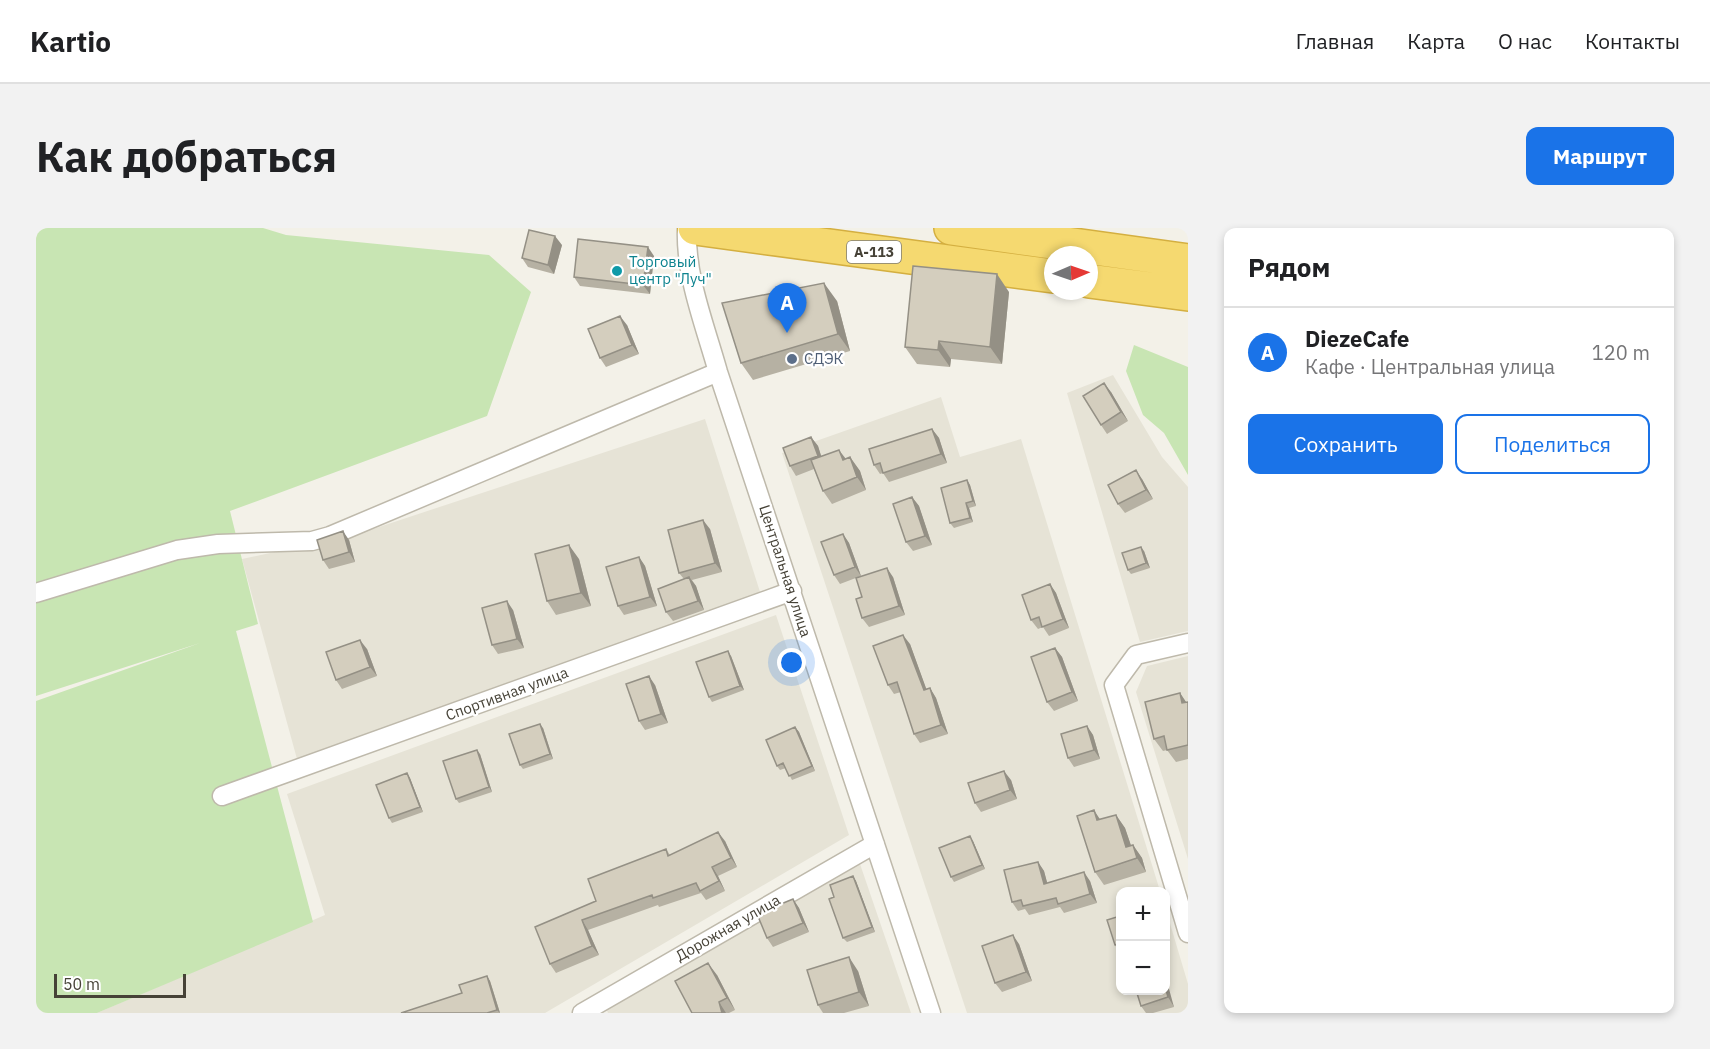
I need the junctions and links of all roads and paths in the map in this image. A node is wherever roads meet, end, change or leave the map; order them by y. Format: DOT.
graph roads {
  1 [pos="687,228"];
  2 [pos="695,228"];
  3 [pos="951,228"];
  4 [pos="1188,261"];
  5 [pos="1044,275"];
  6 [pos="1098,282"];
  7 [pos="1188,294"];
  8 [pos="718,372"];
  9 [pos="792,591"];
  10 [pos="36,593"];
  11 [pos="1188,643"];
  12 [pos="222,796"];
  13 [pos="875,844"];
  14 [pos="1188,933"];
  15 [pos="592,1010"];
  16 [pos="932,1013"];
  1 -- 8 [label="street, Центральная улица"];
  2 -- 5 [label="highway, А-113"];
  3 -- 4 [label="highway"];
  6 -- 7 [label="highway"];
  8 -- 9 [label="street, Центральная улица"];
  8 -- 10 [label="street"];
  9 -- 12 [label="street, Спортивная улица"];
  9 -- 13 [label="street, Центральная улица"];
  11 -- 14 [label="street"];
  13 -- 15 [label="street, Дорожная улица"];
  13 -- 16 [label="street, Центральная улица"];
}
